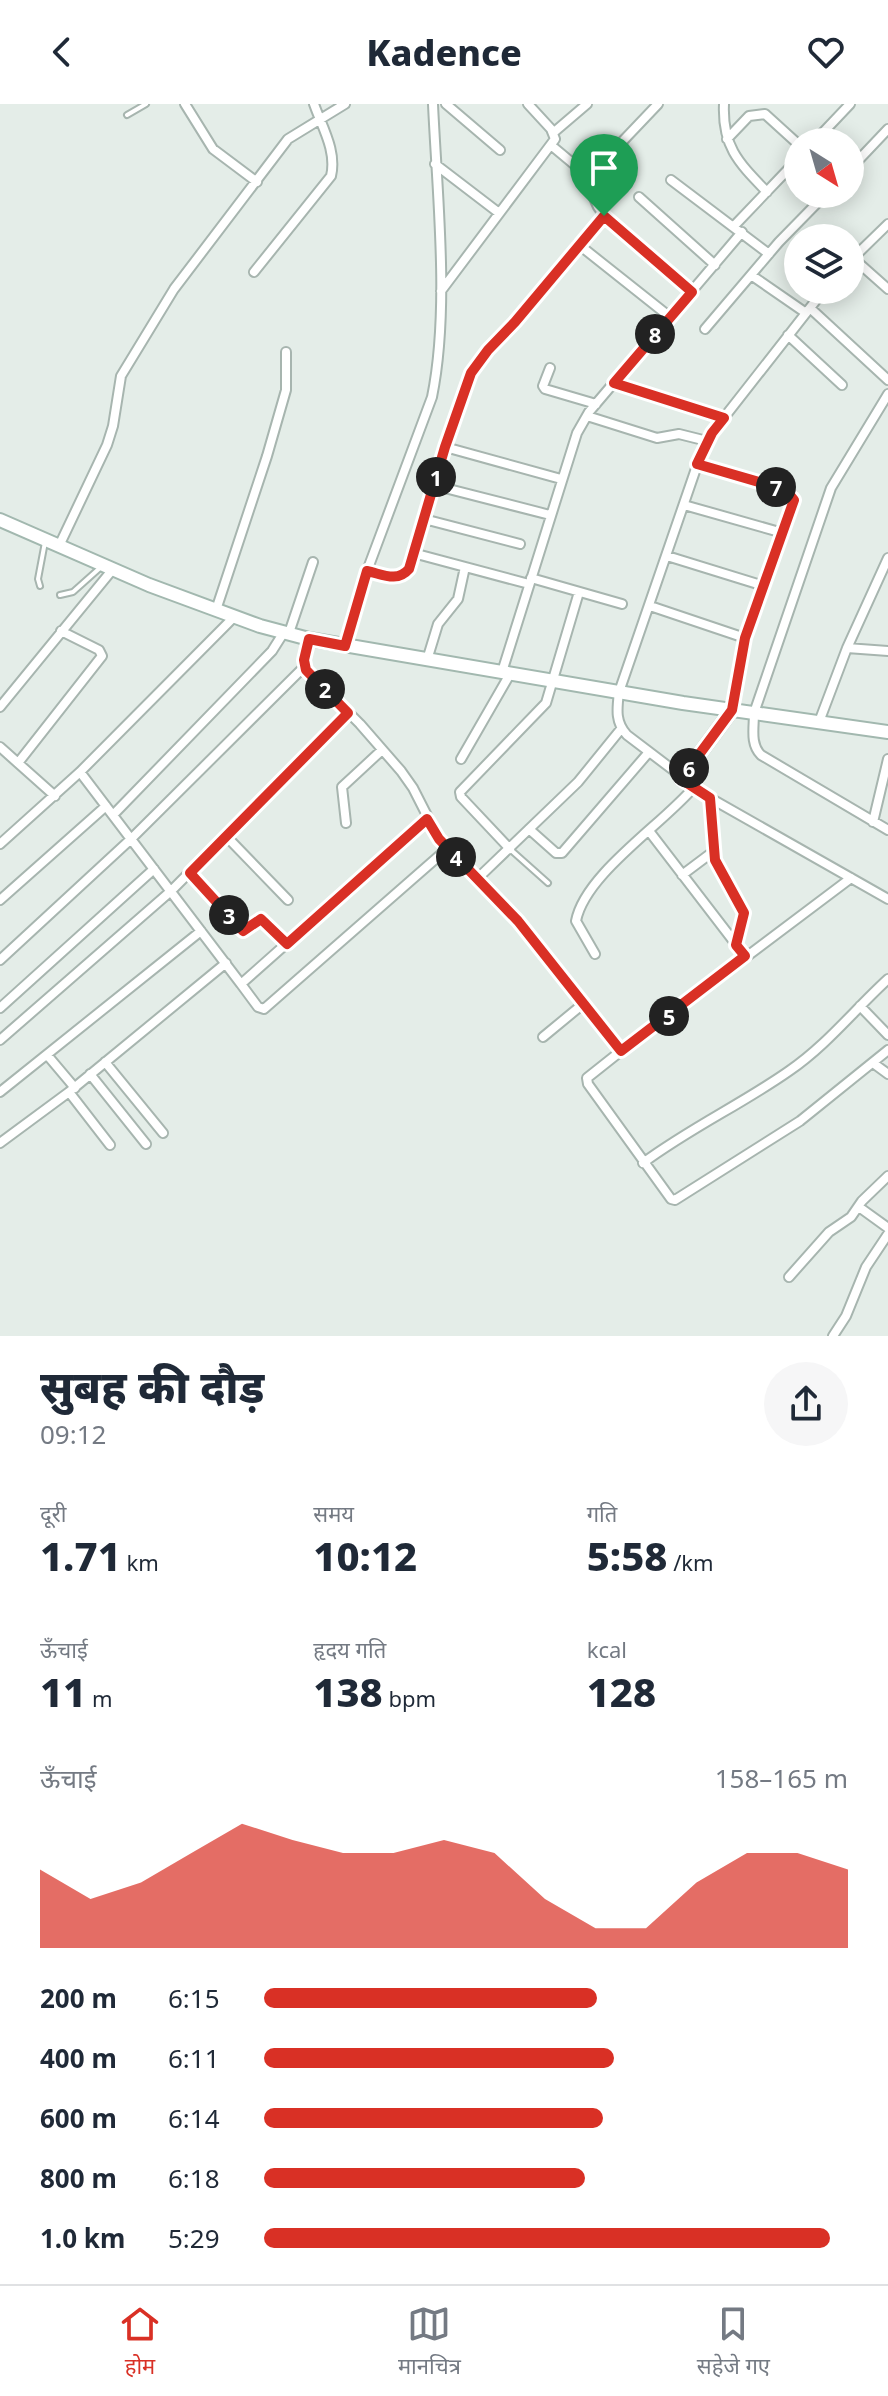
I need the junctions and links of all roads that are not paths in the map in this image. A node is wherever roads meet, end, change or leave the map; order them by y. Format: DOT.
graph roads {
  1 [pos="146,104"];
  2 [pos="185,104"];
  3 [pos="314,104"];
  4 [pos="345,104"];
  5 [pos="433,104"];
  6 [pos="446,104"];
  7 [pos="528,104"];
  8 [pos="587,104"];
  9 [pos="658,104"];
  10 [pos="724,104"];
  11 [pos="850,104"];
  12 [pos="127,115"];
  13 [pos="320,119"];
  14 [pos="827,128"];
  15 [pos="888,129"];
  16 [pos="784,131"];
  17 [pos="553,133"];
  18 [pos="727,139"];
  19 [pos="619,145"];
  20 [pos="552,146"];
  21 [pos="500,150"];
  22 [pos="864,154"];
  23 [pos="435,164"];
  24 [pos="784,174"];
  25 [pos="671,180"];
  26 [pos="257,182"];
  27 [pos="767,192"];
  28 [pos="639,197"];
  29 [pos="813,208"];
  30 [pos="499,213"];
  31 [pos="604,216"];
  32 [pos="888,224"];
  33 [pos="738,229"];
  34 [pos="578,244"];
  35 [pos="864,248"];
  36 [pos="769,254"];
  37 [pos="715,265"];
  38 [pos="864,270"];
  39 [pos="254,272"];
  40 [pos="751,275"];
  41 [pos="888,289"];
  42 [pos="439,292"];
  43 [pos="692,292"];
  44 [pos="813,304"];
  45 [pos="808,310"];
  46 [pos="670,317"];
  47 [pos="705,329"];
  48 [pos="788,335"];
  49 [pos="286,352"];
  50 [pos="550,368"];
  51 [pos="888,380"];
  52 [pos="614,383"];
  53 [pos="842,385"];
  54 [pos="888,394"];
  55 [pos="596,404"];
  56 [pos="587,416"];
  57 [pos="724,418"];
  58 [pos="707,441"];
  59 [pos="445,447"];
  60 [pos="697,464"];
  61 [pos="561,479"];
  62 [pos="433,485"];
  63 [pos="684,505"];
  64 [pos="550,515"];
  65 [pos="424,519"];
  66 [pos="2,524"];
  67 [pos="783,533"];
  68 [pos="45,540"];
  69 [pos="520,544"];
  70 [pos="59,546"];
  71 [pos="413,553"];
  72 [pos="667,556"];
  73 [pos="888,558"];
  74 [pos="313,562"];
  75 [pos="108,567"];
  76 [pos="465,567"];
  77 [pos="367,571"];
  78 [pos="884,578"];
  79 [pos="530,581"];
  80 [pos="40,586"];
  81 [pos="764,586"];
  82 [pos="579,592"];
  83 [pos="60,595"];
  84 [pos="622,604"];
  85 [pos="650,606"];
  86 [pos="216,610"];
  87 [pos="234,617"];
  88 [pos="61,631"];
  89 [pos="287,633"];
  90 [pos="745,638"];
  91 [pos="309,639"];
  92 [pos="345,646"];
  93 [pos="847,648"];
  94 [pos="888,651"];
  95 [pos="427,660"];
  96 [pos="305,666"];
  97 [pos="506,673"];
  98 [pos="553,681"];
  99 [pos="619,692"];
  100 [pos="0,707"];
  101 [pos="732,710"];
  102 [pos="348,713"];
  103 [pos="754,713"];
  104 [pos="819,722"];
  105 [pos="621,729"];
  106 [pos="888,732"];
  107 [pos="0,747"];
  108 [pos="382,750"];
  109 [pos="649,752"];
  110 [pos="461,759"];
  111 [pos="888,759"];
  112 [pos="18,763"];
  113 [pos="80,772"];
  114 [pos="676,775"];
  115 [pos="694,787"];
  116 [pos="55,796"];
  117 [pos="710,798"];
  118 [pos="106,806"];
  119 [pos="877,806"];
  120 [pos="888,807"];
  121 [pos="113,815"];
  122 [pos="427,819"];
  123 [pos="873,822"];
  124 [pos="346,823"];
  125 [pos="529,829"];
  126 [pos="888,830"];
  127 [pos="649,831"];
  128 [pos="227,837"];
  129 [pos="131,839"];
  130 [pos="0,844"];
  131 [pos="448,848"];
  132 [pos="510,849"];
  133 [pos="714,851"];
  134 [pos="154,869"];
  135 [pos="190,873"];
  136 [pos="682,875"];
  137 [pos="851,878"];
  138 [pos="477,879"];
  139 [pos="548,883"];
  140 [pos="171,891"];
  141 [pos="888,899"];
  142 [pos="0,900"];
  143 [pos="288,900"];
  144 [pos="201,931"];
  145 [pos="287,944"];
  146 [pos="736,945"];
  147 [pos="595,954"];
  148 [pos="745,956"];
  149 [pos="0,960"];
  150 [pos="226,963"];
  151 [pos="888,979"];
  152 [pos="241,984"];
  153 [pos="583,1004"];
  154 [pos="860,1006"];
  155 [pos="0,1008"];
  156 [pos="888,1035"];
  157 [pos="543,1037"];
  158 [pos="0,1040"];
  159 [pos="888,1050"];
  160 [pos="621,1051"];
  161 [pos="48,1056"];
  162 [pos="105,1062"];
  163 [pos="873,1063"];
  164 [pos="90,1074"];
  165 [pos="888,1074"];
  166 [pos="72,1090"];
  167 [pos="0,1092"];
  168 [pos="163,1133"];
  169 [pos="0,1143"];
  170 [pos="146,1144"];
  171 [pos="110,1145"];
  172 [pos="643,1163"];
  173 [pos="888,1176"];
  174 [pos="859,1207"];
  175 [pos="888,1228"];
  176 [pos="888,1234"];
  177 [pos="789,1277"];
  178 [pos="833,1336"];
  1 -- 12 [label="lane"];
  2 -- 26 [label="street"];
  3 -- 13 [label="street"];
  4 -- 13 [label="street"];
  5 -- 23 [label="street"];
  6 -- 21 [label="street"];
  7 -- 17 [label="street"];
  8 -- 17 [label="street"];
  9 -- 19 [label="street"];
  10 -- 18 [label="street"];
  11 -- 14 [label="street"];
  13 -- 26 [label="street"];
  13 -- 39 [label="street"];
  15 -- 22 [label="street"];
  16 -- 18 [label="street"];
  17 -- 20 [label="street"];
  18 -- 27 [label="street"];
  20 -- 30 [label="street"];
  20 -- 31 [label="street"];
  23 -- 30 [label="street"];
  23 -- 42 [label="street"];
  24 -- 27 [label="street"];
  25 -- 33 [label="street"];
  26 -- 70 [label="street"];
  27 -- 33 [label="street"];
  28 -- 37 [label="street"];
  29 -- 36 [label="street"];
  30 -- 42 [label="street"];
  31 -- 34 [label="street"];
  31 -- 43 [label="street"];
  32 -- 35 [label="street"];
  33 -- 36 [label="street"];
  33 -- 37 [label="street"];
  34 -- 46 [label="street"];
  34 -- 59 [label="street"];
  36 -- 40 [label="street"];
  37 -- 43 [label="street"];
  38 -- 41 [label="street"];
  40 -- 45 [label="street"];
  40 -- 47 [label="street"];
  42 -- 77 [label="street"];
  43 -- 46 [label="street"];
  44 -- 45 [label="street"];
  45 -- 48 [label="street"];
  45 -- 51 [label="street"];
  46 -- 52 [label="street"];
  48 -- 53 [label="street"];
  48 -- 57 [label="street"];
  49 -- 86 [label="street"];
  50 -- 55 [label="street"];
  52 -- 55 [label="street"];
  52 -- 57 [label="street"];
  54 -- 103 [label="street"];
  55 -- 56 [label="street"];
  56 -- 58 [label="street"];
  56 -- 61 [label="street"];
  57 -- 58 [label="street"];
  58 -- 60 [label="street"];
  59 -- 61 [label="street"];
  59 -- 62 [label="street"];
  60 -- 63 [label="street"];
  60 -- 67 [label="street"];
  61 -- 64 [label="street"];
  62 -- 64 [label="street"];
  62 -- 65 [label="street"];
  63 -- 67 [label="street"];
  63 -- 72 [label="street"];
  64 -- 79 [label="street"];
  65 -- 69 [label="street"];
  65 -- 71 [label="street"];
  66 -- 68 [label="main road"];
  67 -- 81 [label="street"];
  68 -- 70 [label="main road"];
  68 -- 80 [label="lane"];
  70 -- 75 [label="main road"];
  71 -- 76 [label="street"];
  71 -- 77 [label="street"];
  72 -- 81 [label="street"];
  72 -- 85 [label="street"];
  73 -- 78 [label="street"];
  74 -- 89 [label="street"];
  75 -- 83 [label="lane"];
  75 -- 86 [label="main road"];
  75 -- 88 [label="street"];
  76 -- 79 [label="street"];
  76 -- 95 [label="street"];
  77 -- 92 [label="street"];
  78 -- 93 [label="street"];
  79 -- 82 [label="street"];
  79 -- 97 [label="street"];
  81 -- 90 [label="street"];
  82 -- 84 [label="street"];
  82 -- 98 [label="street"];
  85 -- 90 [label="street"];
  85 -- 99 [label="street"];
  86 -- 87 [label="main road"];
  87 -- 89 [label="main road"];
  87 -- 113 [label="street"];
  88 -- 100 [label="street"];
  88 -- 112 [label="street"];
  89 -- 91 [label="main road"];
  89 -- 121 [label="street"];
  90 -- 101 [label="street"];
  91 -- 92 [label="main road"];
  91 -- 96 [label="street"];
  92 -- 95 [label="main road"];
  93 -- 94 [label="street"];
  93 -- 104 [label="street"];
  95 -- 97 [label="main road"];
  96 -- 102 [label="street"];
  96 -- 129 [label="street"];
  97 -- 98 [label="main road"];
  97 -- 110 [label="street"];
  98 -- 99 [label="main road"];
  98 -- 132 [label="street"];
  99 -- 101 [label="main road"];
  99 -- 105 [label="street"];
  101 -- 103 [label="main road"];
  101 -- 114 [label="main road"];
  102 -- 108 [label="street"];
  102 -- 128 [label="street"];
  103 -- 104 [label="main road"];
  103 -- 123 [label="street"];
  104 -- 106 [label="main road"];
  105 -- 109 [label="street"];
  105 -- 125 [label="street"];
  107 -- 112 [label="street"];
  108 -- 122 [label="street"];
  108 -- 124 [label="street"];
  109 -- 114 [label="street"];
  109 -- 125 [label="street"];
  111 -- 119 [label="street"];
  112 -- 116 [label="street"];
  113 -- 116 [label="street"];
  113 -- 118 [label="street"];
  114 -- 115 [label="street"];
  115 -- 117 [label="street"];
  115 -- 127 [label="street"];
  116 -- 130 [label="street"];
  117 -- 133 [label="street"];
  117 -- 137 [label="street"];
  118 -- 121 [label="street"];
  118 -- 142 [label="street"];
  119 -- 120 [label="street"];
  119 -- 123 [label="street"];
  121 -- 129 [label="street"];
  122 -- 131 [label="street"];
  122 -- 145 [label="street"];
  123 -- 126 [label="street"];
  125 -- 132 [label="street"];
  127 -- 136 [label="street"];
  127 -- 147 [label="street"];
  128 -- 135 [label="street"];
  128 -- 143 [label="street"];
  129 -- 134 [label="street"];
  129 -- 149 [label="street"];
  131 -- 138 [label="street"];
  131 -- 152 [label="street"];
  132 -- 138 [label="street"];
  132 -- 139 [label="lane"];
  133 -- 136 [label="street"];
  133 -- 146 [label="street"];
  134 -- 140 [label="street"];
  134 -- 155 [label="street"];
  135 -- 140 [label="street"];
  135 -- 145 [label="street"];
  136 -- 146 [label="street"];
  137 -- 141 [label="street"];
  137 -- 148 [label="street"];
  138 -- 153 [label="street"];
  140 -- 144 [label="street"];
  140 -- 158 [label="street"];
  144 -- 150 [label="street"];
  144 -- 161 [label="street"];
  145 -- 152 [label="street"];
  146 -- 148 [label="street"];
  148 -- 160 [label="street"];
  150 -- 152 [label="street"];
  150 -- 162 [label="street"];
  151 -- 154 [label="street"];
  153 -- 157 [label="street"];
  153 -- 160 [label="street"];
  154 -- 156 [label="street"];
  154 -- 172 [label="street"];
  159 -- 163 [label="street"];
  160 -- 172 [label="street"];
  161 -- 166 [label="street"];
  161 -- 167 [label="street"];
  162 -- 164 [label="street"];
  162 -- 168 [label="street"];
  163 -- 165 [label="street"];
  163 -- 172 [label="street"];
  164 -- 166 [label="street"];
  164 -- 170 [label="street"];
  166 -- 169 [label="street"];
  166 -- 171 [label="street"];
  173 -- 174 [label="street"];
  174 -- 175 [label="street"];
  174 -- 177 [label="street"];
  176 -- 178 [label="street"];
}
